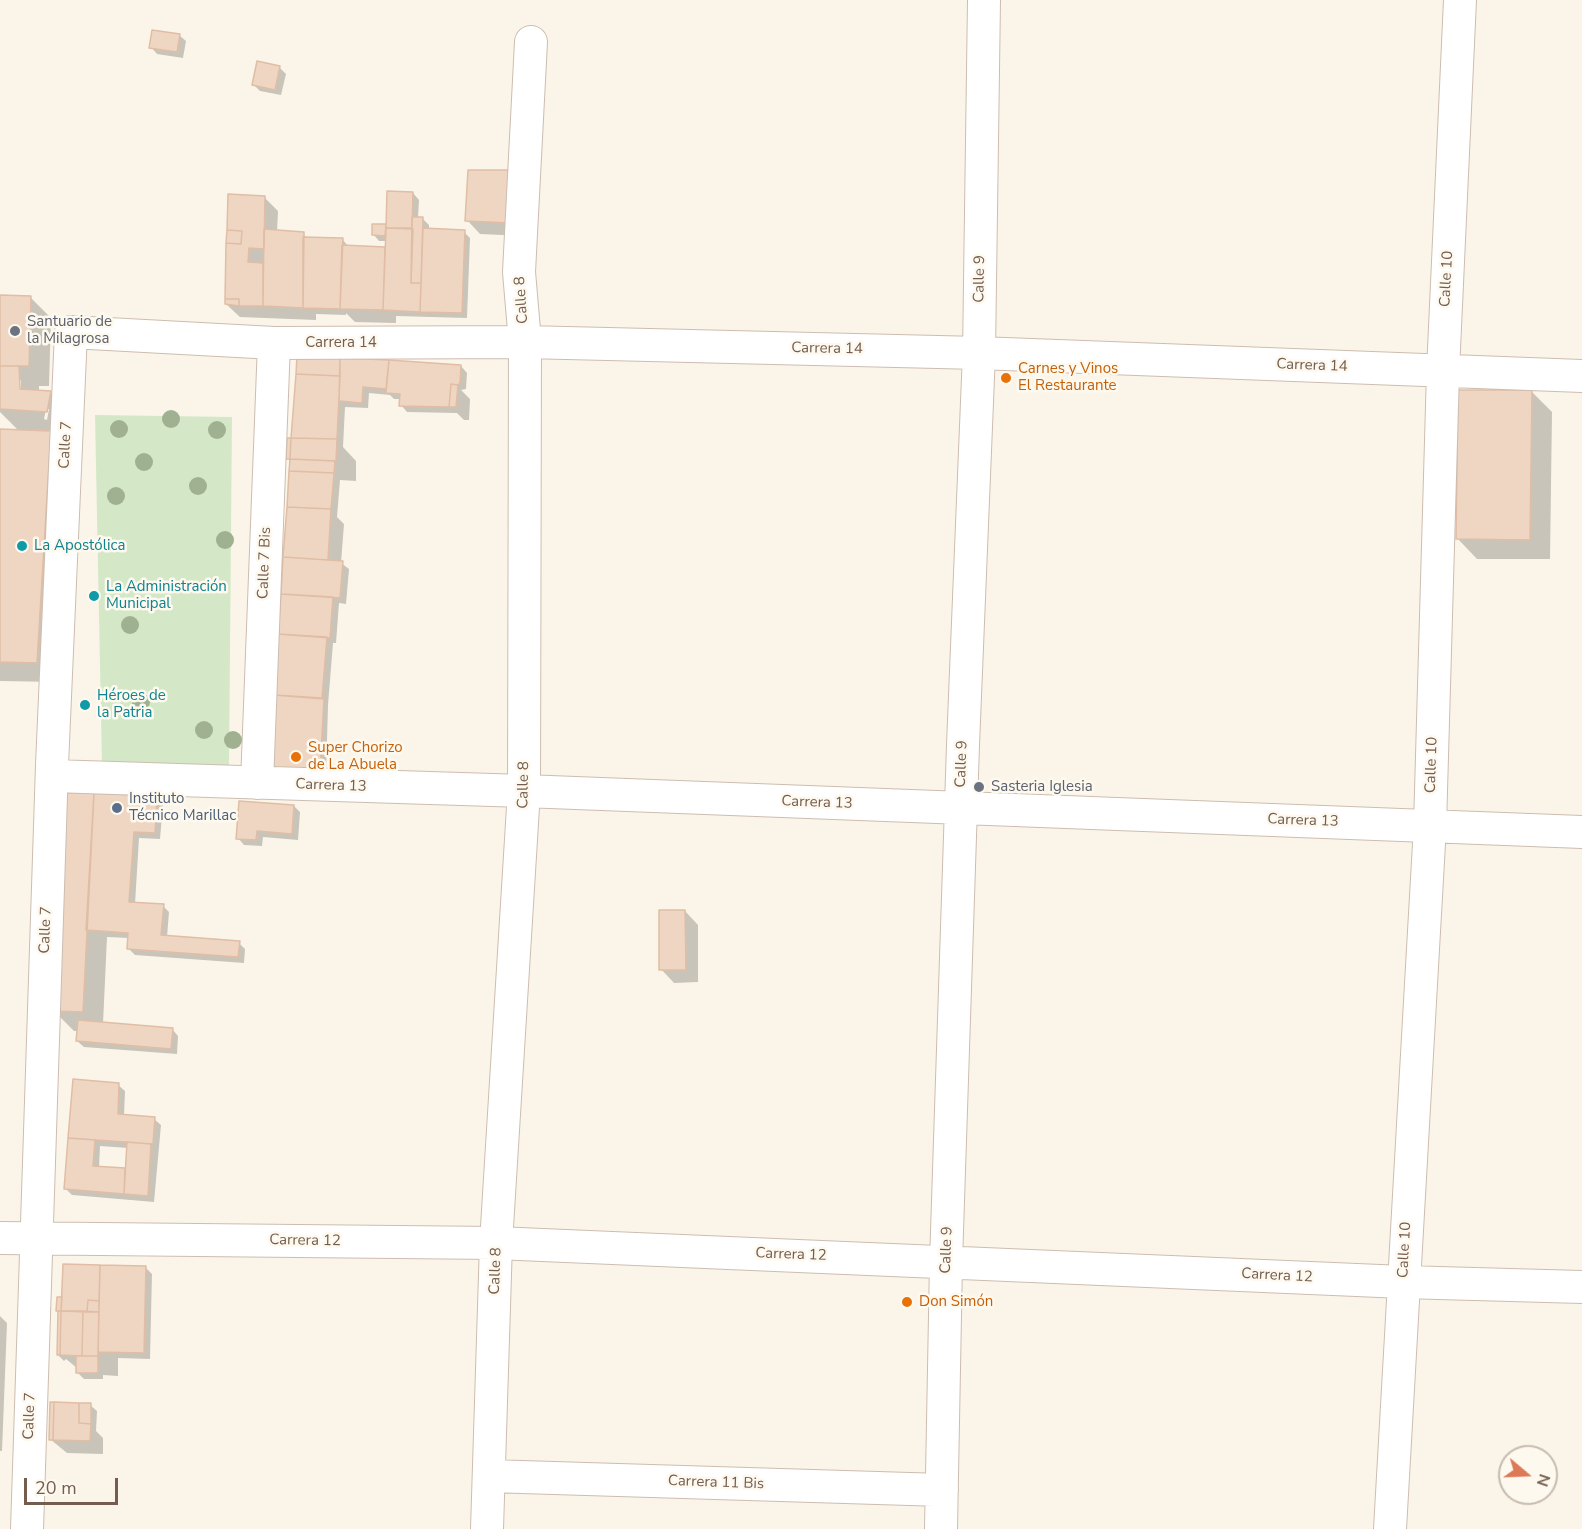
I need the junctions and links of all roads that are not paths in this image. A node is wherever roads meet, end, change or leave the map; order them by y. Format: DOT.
graph roads {
  1 [pos="984,0"];
  2 [pos="1460,0"];
  3 [pos="531,42"];
  4 [pos="71,332"];
  5 [pos="525,342"];
  6 [pos="274,343"];
  7 [pos="979,353"];
  8 [pos="1443,371"];
  9 [pos="1582,375"];
  10 [pos="52,776"];
  11 [pos="257,783"];
  12 [pos="525,791"];
  13 [pos="961,809"];
  14 [pos="1430,826"];
  15 [pos="1582,832"];
  16 [pos="0,1238"];
  17 [pos="35,1239"];
  18 [pos="496,1243"];
  19 [pos="946,1262"];
  20 [pos="1403,1282"];
  21 [pos="1582,1287"];
  22 [pos="489,1476"];
  23 [pos="942,1490"];
  24 [pos="27,1529"];
  25 [pos="487,1529"];
  26 [pos="941,1529"];
  27 [pos="1390,1529"];
  1 -- 7 [label="street, Calle 9"];
  2 -- 8 [label="street, Calle 10"];
  3 -- 5 [label="street, Calle 8"];
  4 -- 6 [label="street, Carrera 14"];
  4 -- 10 [label="street, Calle 7"];
  5 -- 6 [label="street, Carrera 14"];
  5 -- 7 [label="street, Carrera 14"];
  5 -- 12 [label="street, Calle 8"];
  6 -- 11 [label="street, Calle 7 Bis"];
  7 -- 8 [label="street, Carrera 14"];
  7 -- 13 [label="street, Calle 9"];
  8 -- 9 [label="street, Carrera 14"];
  8 -- 14 [label="street, Calle 10"];
  10 -- 11 [label="street, Carrera 13"];
  10 -- 17 [label="street, Calle 7"];
  11 -- 12 [label="street, Carrera 13"];
  12 -- 13 [label="street, Carrera 13"];
  12 -- 18 [label="street, Calle 8"];
  13 -- 14 [label="street, Carrera 13"];
  13 -- 19 [label="street, Calle 9"];
  14 -- 15 [label="street, Carrera 13"];
  14 -- 20 [label="street, Calle 10"];
  16 -- 17 [label="street, Carrera 12"];
  17 -- 18 [label="street, Carrera 12"];
  17 -- 24 [label="street, Calle 7"];
  18 -- 19 [label="street, Carrera 12"];
  18 -- 22 [label="street, Calle 8"];
  19 -- 20 [label="street, Carrera 12"];
  19 -- 23 [label="street, Calle 9"];
  20 -- 21 [label="street, Carrera 12"];
  20 -- 27 [label="street, Calle 10"];
  22 -- 23 [label="street, Carrera 11 Bis"];
  22 -- 25 [label="street, Calle 8"];
  23 -- 26 [label="street, Calle 9"];
}
